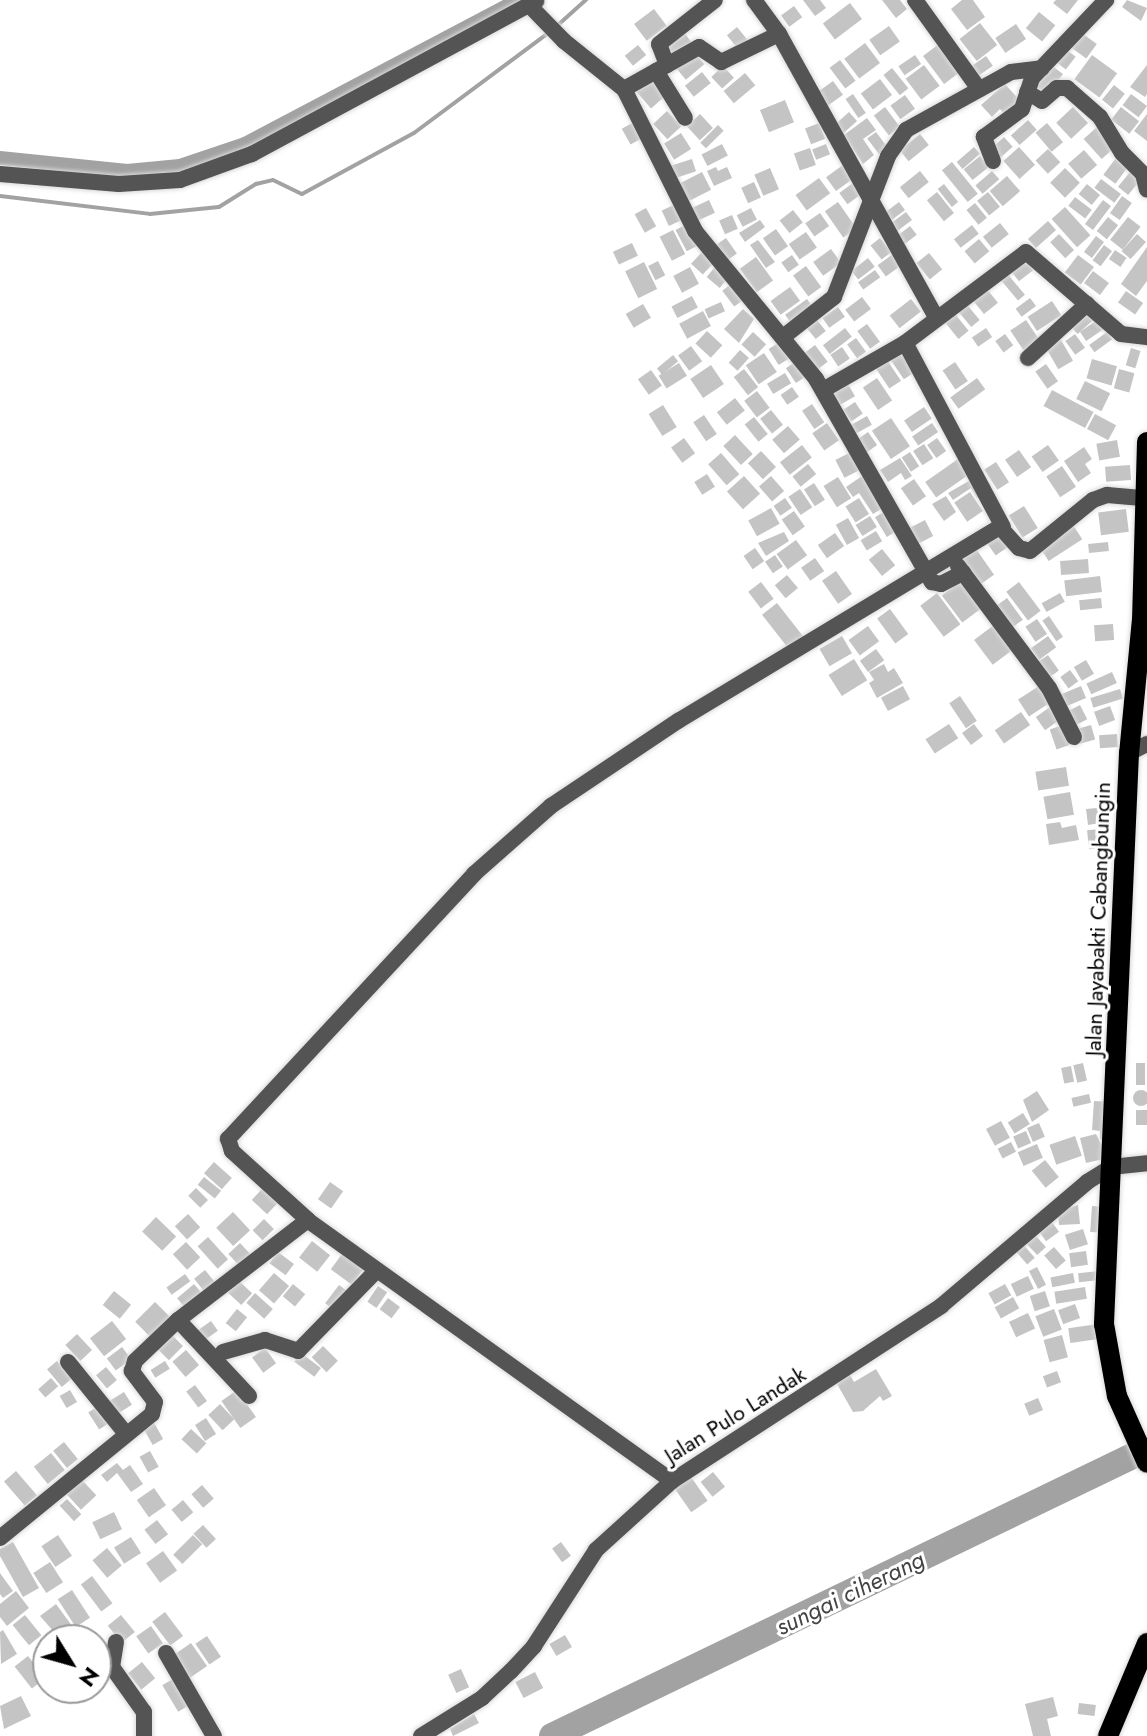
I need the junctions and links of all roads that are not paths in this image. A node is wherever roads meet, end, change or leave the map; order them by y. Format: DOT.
graph roads {
  1 [pos="715,0"];
  2 [pos="754,0"];
  3 [pos="915,0"];
  4 [pos="1098,3"];
  5 [pos="536,8"];
  6 [pos="779,34"];
  7 [pos="661,68"];
  8 [pos="1042,68"];
  9 [pos="624,89"];
  10 [pos="979,89"];
  11 [pos="1027,92"];
  12 [pos="685,118"];
  13 [pos="993,161"];
  14 [pos="0,174"];
  15 [pos="1147,190"];
  16 [pos="871,203"];
  17 [pos="1087,304"];
  18 [pos="936,317"];
  19 [pos="783,337"];
  20 [pos="1147,337"];
  21 [pos="905,343"];
  22 [pos="1028,358"];
  23 [pos="823,390"];
  24 [pos="1147,442"];
  25 [pos="1142,498"];
  26 [pos="1003,527"];
  27 [pos="950,555"];
  28 [pos="926,569"];
  29 [pos="963,573"];
  30 [pos="1074,737"];
  31 [pos="1138,748"];
  32 [pos="1147,1163"];
  33 [pos="1111,1167"];
  34 [pos="308,1220"];
  35 [pos="377,1270"];
  36 [pos="178,1320"];
  37 [pos="223,1352"];
  38 [pos="68,1362"];
  39 [pos="249,1396"];
  40 [pos="126,1434"];
  41 [pos="1147,1463"];
  42 [pos="672,1481"];
  43 [pos="0,1538"];
  44 [pos="116,1642"];
  45 [pos="1147,1643"];
  46 [pos="166,1653"];
  47 [pos="144,1736"];
  48 [pos="214,1736"];
  49 [pos="421,1736"];
  50 [pos="1108,1736"];
  1 -- 7 [label="street"];
  2 -- 6 [label="street"];
  3 -- 10 [label="street"];
  4 -- 8 [label="street"];
  5 -- 9 [label="street"];
  5 -- 14 [label="street"];
  6 -- 7 [label="street"];
  6 -- 16 [label="street"];
  7 -- 9 [label="street"];
  7 -- 12 [label="street"];
  8 -- 10 [label="street"];
  8 -- 11 [label="street"];
  9 -- 19 [label="street"];
  10 -- 16 [label="street"];
  11 -- 13 [label="street"];
  11 -- 15 [label="street"];
  16 -- 18 [label="street"];
  16 -- 19 [label="street"];
  17 -- 18 [label="street"];
  17 -- 20 [label="street"];
  17 -- 22 [label="street"];
  18 -- 21 [label="street"];
  19 -- 23 [label="street"];
  21 -- 23 [label="street"];
  21 -- 26 [label="street"];
  23 -- 28 [label="street"];
  24 -- 25 [label="main road, Jalan Jayabakti Cabangbungin"];
  25 -- 26 [label="street"];
  25 -- 31 [label="main road, Jalan Jayabakti Cabangbungin"];
  26 -- 27 [label="street"];
  27 -- 28 [label="street"];
  27 -- 29 [label="street"];
  28 -- 29 [label="street"];
  28 -- 34 [label="street"];
  29 -- 30 [label="street"];
  31 -- 33 [label="main road, Jalan Jayabakti Cabangbungin"];
  32 -- 33 [label="street"];
  33 -- 41 [label="main road, Jalan Jayabakti Cabangbungin"];
  33 -- 42 [label="street, Jalan Pulo Landak"];
  34 -- 35 [label="street"];
  34 -- 36 [label="street"];
  35 -- 37 [label="street"];
  35 -- 42 [label="street"];
  36 -- 39 [label="street"];
  36 -- 40 [label="street"];
  38 -- 40 [label="street"];
  40 -- 43 [label="street"];
  42 -- 49 [label="street, Jalan Pulo Landak"];
  44 -- 47 [label="street"];
  45 -- 50 [label="main road"];
  46 -- 48 [label="street"];
}
